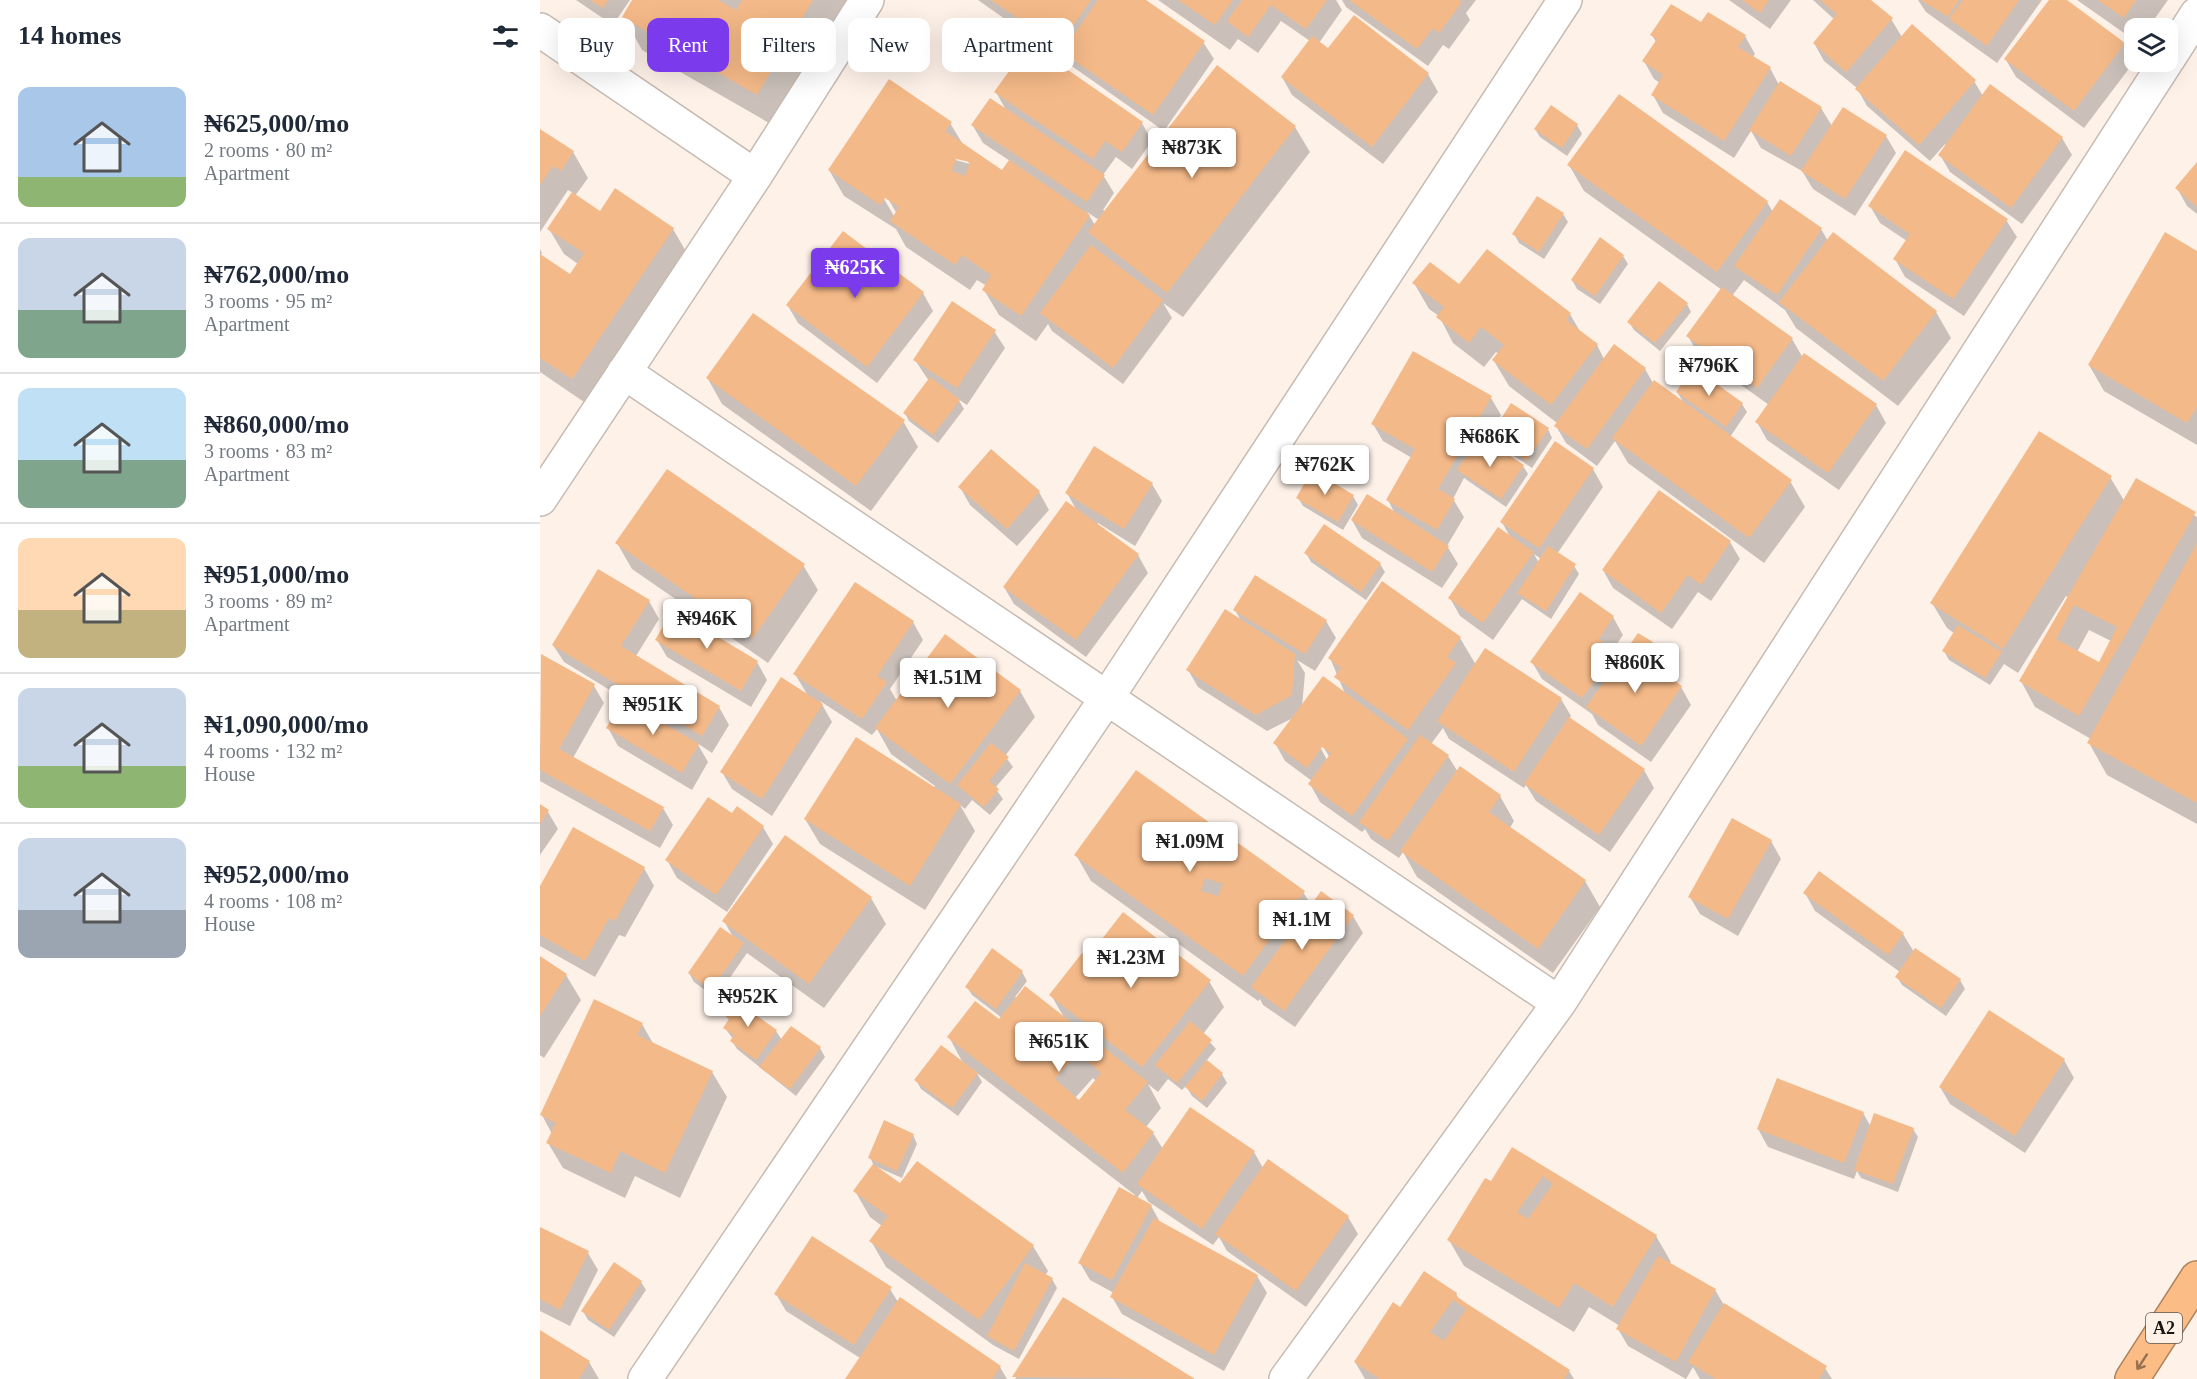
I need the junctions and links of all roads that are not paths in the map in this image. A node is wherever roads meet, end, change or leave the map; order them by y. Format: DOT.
graph roads {
  1 [pos="867,0"];
  2 [pos="1565,0"];
  3 [pos="2197,14"];
  4 [pos="540,30"];
  5 [pos="2178,54"];
  6 [pos="2167,72"];
  7 [pos="754,176"];
  8 [pos="624,372"];
  9 [pos="540,499"];
  10 [pos="1106,699"];
  11 [pos="1559,1003"];
  12 [pos="2197,1278"];
  13 [pos="645,1379"];
  14 [pos="1286,1379"];
  15 [pos="2132,1379"];
  1 -- 7 [label="street"];
  2 -- 10 [label="street"];
  3 -- 5 [label="street"];
  4 -- 7 [label="street"];
  6 -- 11 [label="street"];
  7 -- 8 [label="street"];
  8 -- 9 [label="street"];
  8 -- 10 [label="street"];
  10 -- 11 [label="street"];
  10 -- 13 [label="street"];
  11 -- 14 [label="street"];
  12 -- 15 [label="highway, A2, one-way"];
}
